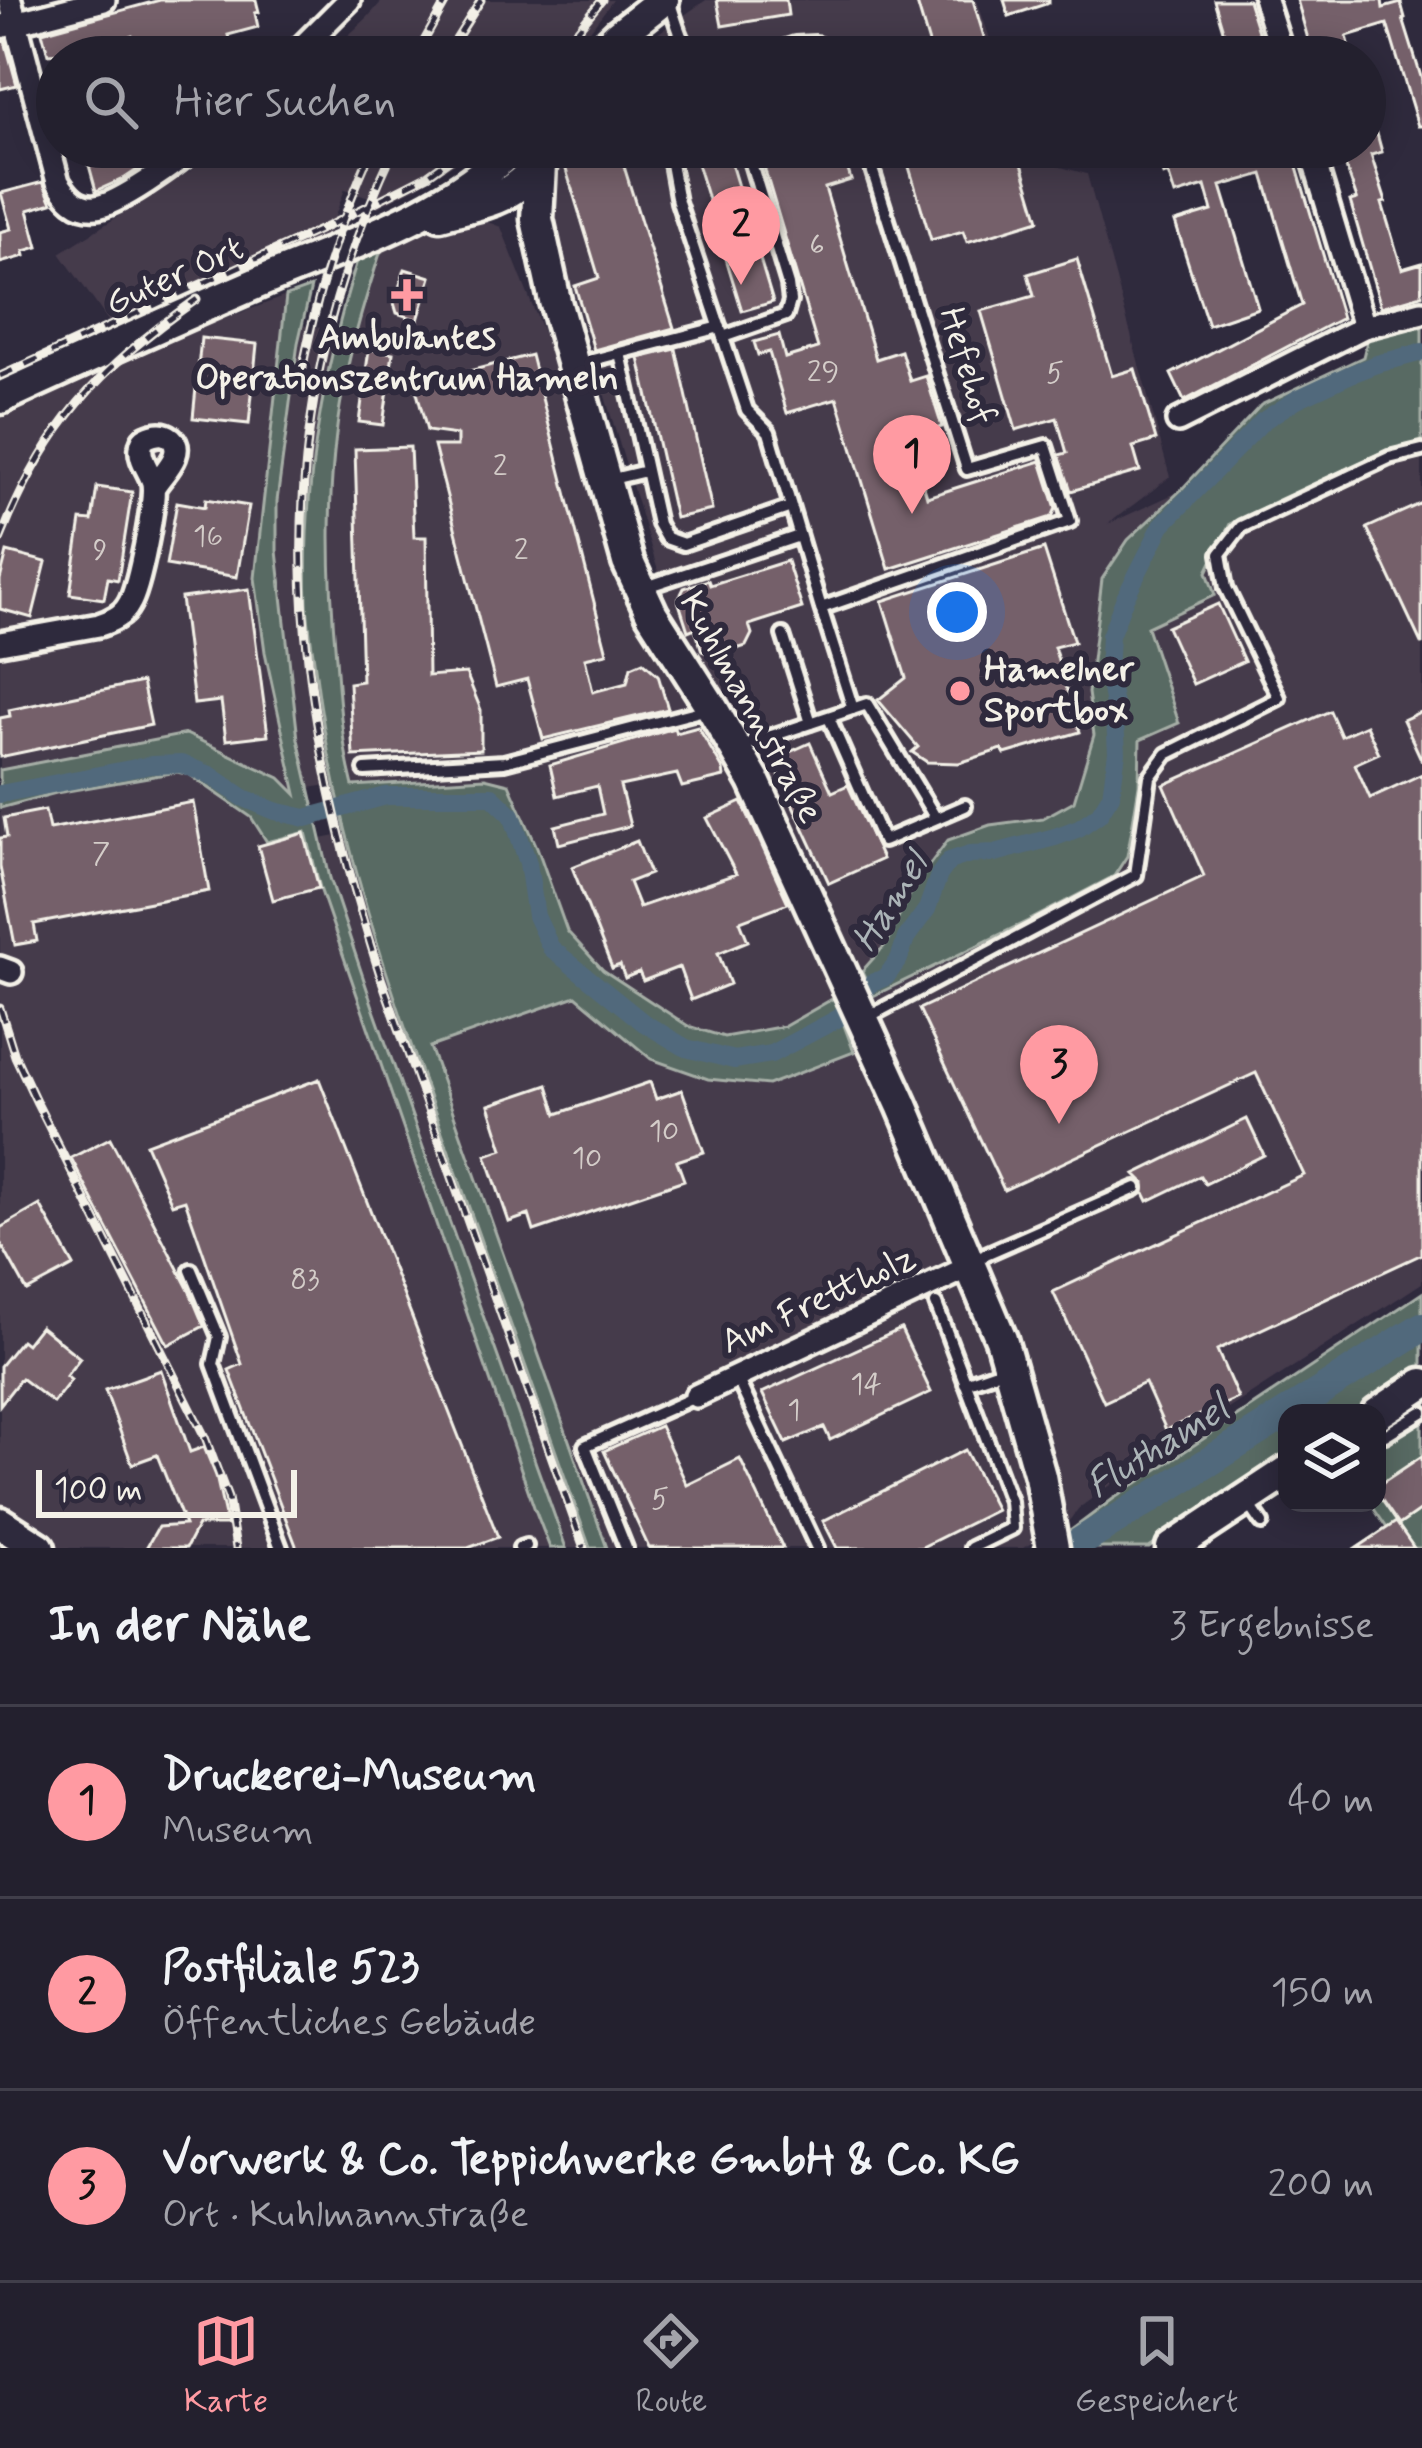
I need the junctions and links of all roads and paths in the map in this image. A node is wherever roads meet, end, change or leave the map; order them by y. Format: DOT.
graph roads {
  1 [pos="10,0"];
  2 [pos="104,0"];
  3 [pos="349,0"];
  4 [pos="665,0"];
  5 [pos="1265,0"];
  6 [pos="636,10"];
  7 [pos="8,25"];
  8 [pos="313,36"];
  9 [pos="613,36"];
  10 [pos="681,36"];
  11 [pos="1276,36"];
  12 [pos="36,113"];
  13 [pos="54,168"];
  14 [pos="167,168"];
  15 [pos="495,168"];
  16 [pos="522,168"];
  17 [pos="529,168"];
  18 [pos="672,168"];
  19 [pos="752,168"];
  20 [pos="873,168"];
  21 [pos="1316,168"];
  22 [pos="515,187"];
  23 [pos="476,195"];
  24 [pos="527,222"];
  25 [pos="1422,312"];
  26 [pos="1364,327"];
  27 [pos="721,332"];
  28 [pos="620,353"];
  29 [pos="574,364"];
  30 [pos="0,398"];
  31 [pos="1178,421"];
  32 [pos="1422,450"];
  33 [pos="646,470"];
  34 [pos="605,481"];
  35 [pos="154,487"];
  36 [pos="791,507"];
  37 [pos="799,536"];
  38 [pos="640,589"];
  39 [pos="821,608"];
  40 [pos="783,635"];
  41 [pos="0,643"];
  42 [pos="712,708"];
  43 [pos="853,709"];
  44 [pos="829,718"];
  45 [pos="812,723"];
  46 [pos="736,748"];
  47 [pos="365,770"];
  48 [pos="965,806"];
  49 [pos="935,817"];
  50 [pos="856,1004"];
  51 [pos="1136,1188"];
  52 [pos="971,1266"];
  53 [pos="190,1270"];
  54 [pos="936,1304"];
  55 [pos="1010,1368"];
  56 [pos="736,1376"];
  57 [pos="965,1382"];
  58 [pos="1422,1384"];
  59 [pos="696,1396"];
  60 [pos="1386,1408"];
  61 [pos="1422,1412"];
  62 [pos="1386,1434"];
  63 [pos="1278,1482"];
  64 [pos="0,1522"];
  65 [pos="1052,1543"];
  66 [pos="39,1548"];
  67 [pos="281,1548"];
  68 [pos="626,1548"];
  69 [pos="817,1548"];
  70 [pos="971,1548"];
  71 [pos="1172,1548"];
  1 -- 7 [label="street"];
  2 -- 7 [label="street"];
  3 -- 8 [label="street"];
  4 -- 6 [label="main road"];
  4 -- 10 [label="lane"];
  5 -- 11 [label="street"];
  6 -- 9 [label="main road"];
  7 -- 12 [label="street"];
  13 -- 14 [label="street"];
  15 -- 23 [label="main road"];
  16 -- 22 [label="main road"];
  17 -- 24 [label="main road, Kuhlmannstraße"];
  18 -- 27 [label="lane"];
  19 -- 27 [label="lane"];
  20 -- 39 [label="lane, Hefehof"];
  21 -- 26 [label="street"];
  22 -- 23 [label="main road"];
  22 -- 24 [label="main road"];
  23 -- 24 [label="main road"];
  23 -- 30 [label="main road, Guter Ort"];
  24 -- 29 [label="main road, Kuhlmannstraße"];
  25 -- 26 [label="street"];
  26 -- 31 [label="street"];
  27 -- 28 [label="lane"];
  27 -- 36 [label="lane"];
  28 -- 29 [label="lane"];
  28 -- 33 [label="lane"];
  29 -- 34 [label="main road, Kuhlmannstraße"];
  32 -- 50 [label="lane"];
  33 -- 34 [label="lane"];
  33 -- 36 [label="lane"];
  34 -- 38 [label="main road, Kuhlmannstraße"];
  35 -- 41 [label="street"];
  36 -- 37 [label="lane"];
  37 -- 38 [label="lane"];
  37 -- 39 [label="lane"];
  38 -- 42 [label="main road, Kuhlmannstraße"];
  39 -- 43 [label="lane"];
  40 -- 45 [label="lane"];
  42 -- 46 [label="main road, Kuhlmannstraße"];
  42 -- 47 [label="lane"];
  43 -- 44 [label="lane"];
  43 -- 49 [label="lane"];
  44 -- 45 [label="lane"];
  44 -- 49 [label="lane"];
  45 -- 46 [label="lane"];
  46 -- 50 [label="main road, Kuhlmannstraße"];
  48 -- 49 [label="lane"];
  50 -- 52 [label="main road, Kuhlmannstraße"];
  51 -- 52 [label="lane"];
  52 -- 55 [label="main road, Kuhlmannstraße"];
  52 -- 56 [label="street, Am Frettholz"];
  53 -- 67 [label="lane"];
  54 -- 57 [label="lane"];
  55 -- 57 [label="lane"];
  55 -- 65 [label="main road, Kuhlmannstraße"];
  56 -- 59 [label="street, Am Frettholz"];
  56 -- 69 [label="lane"];
  57 -- 70 [label="lane"];
  58 -- 60 [label="main road"];
  59 -- 68 [label="lane"];
  61 -- 62 [label="lane"];
  63 -- 71 [label="main road"];
  64 -- 66 [label="main road"];
}
